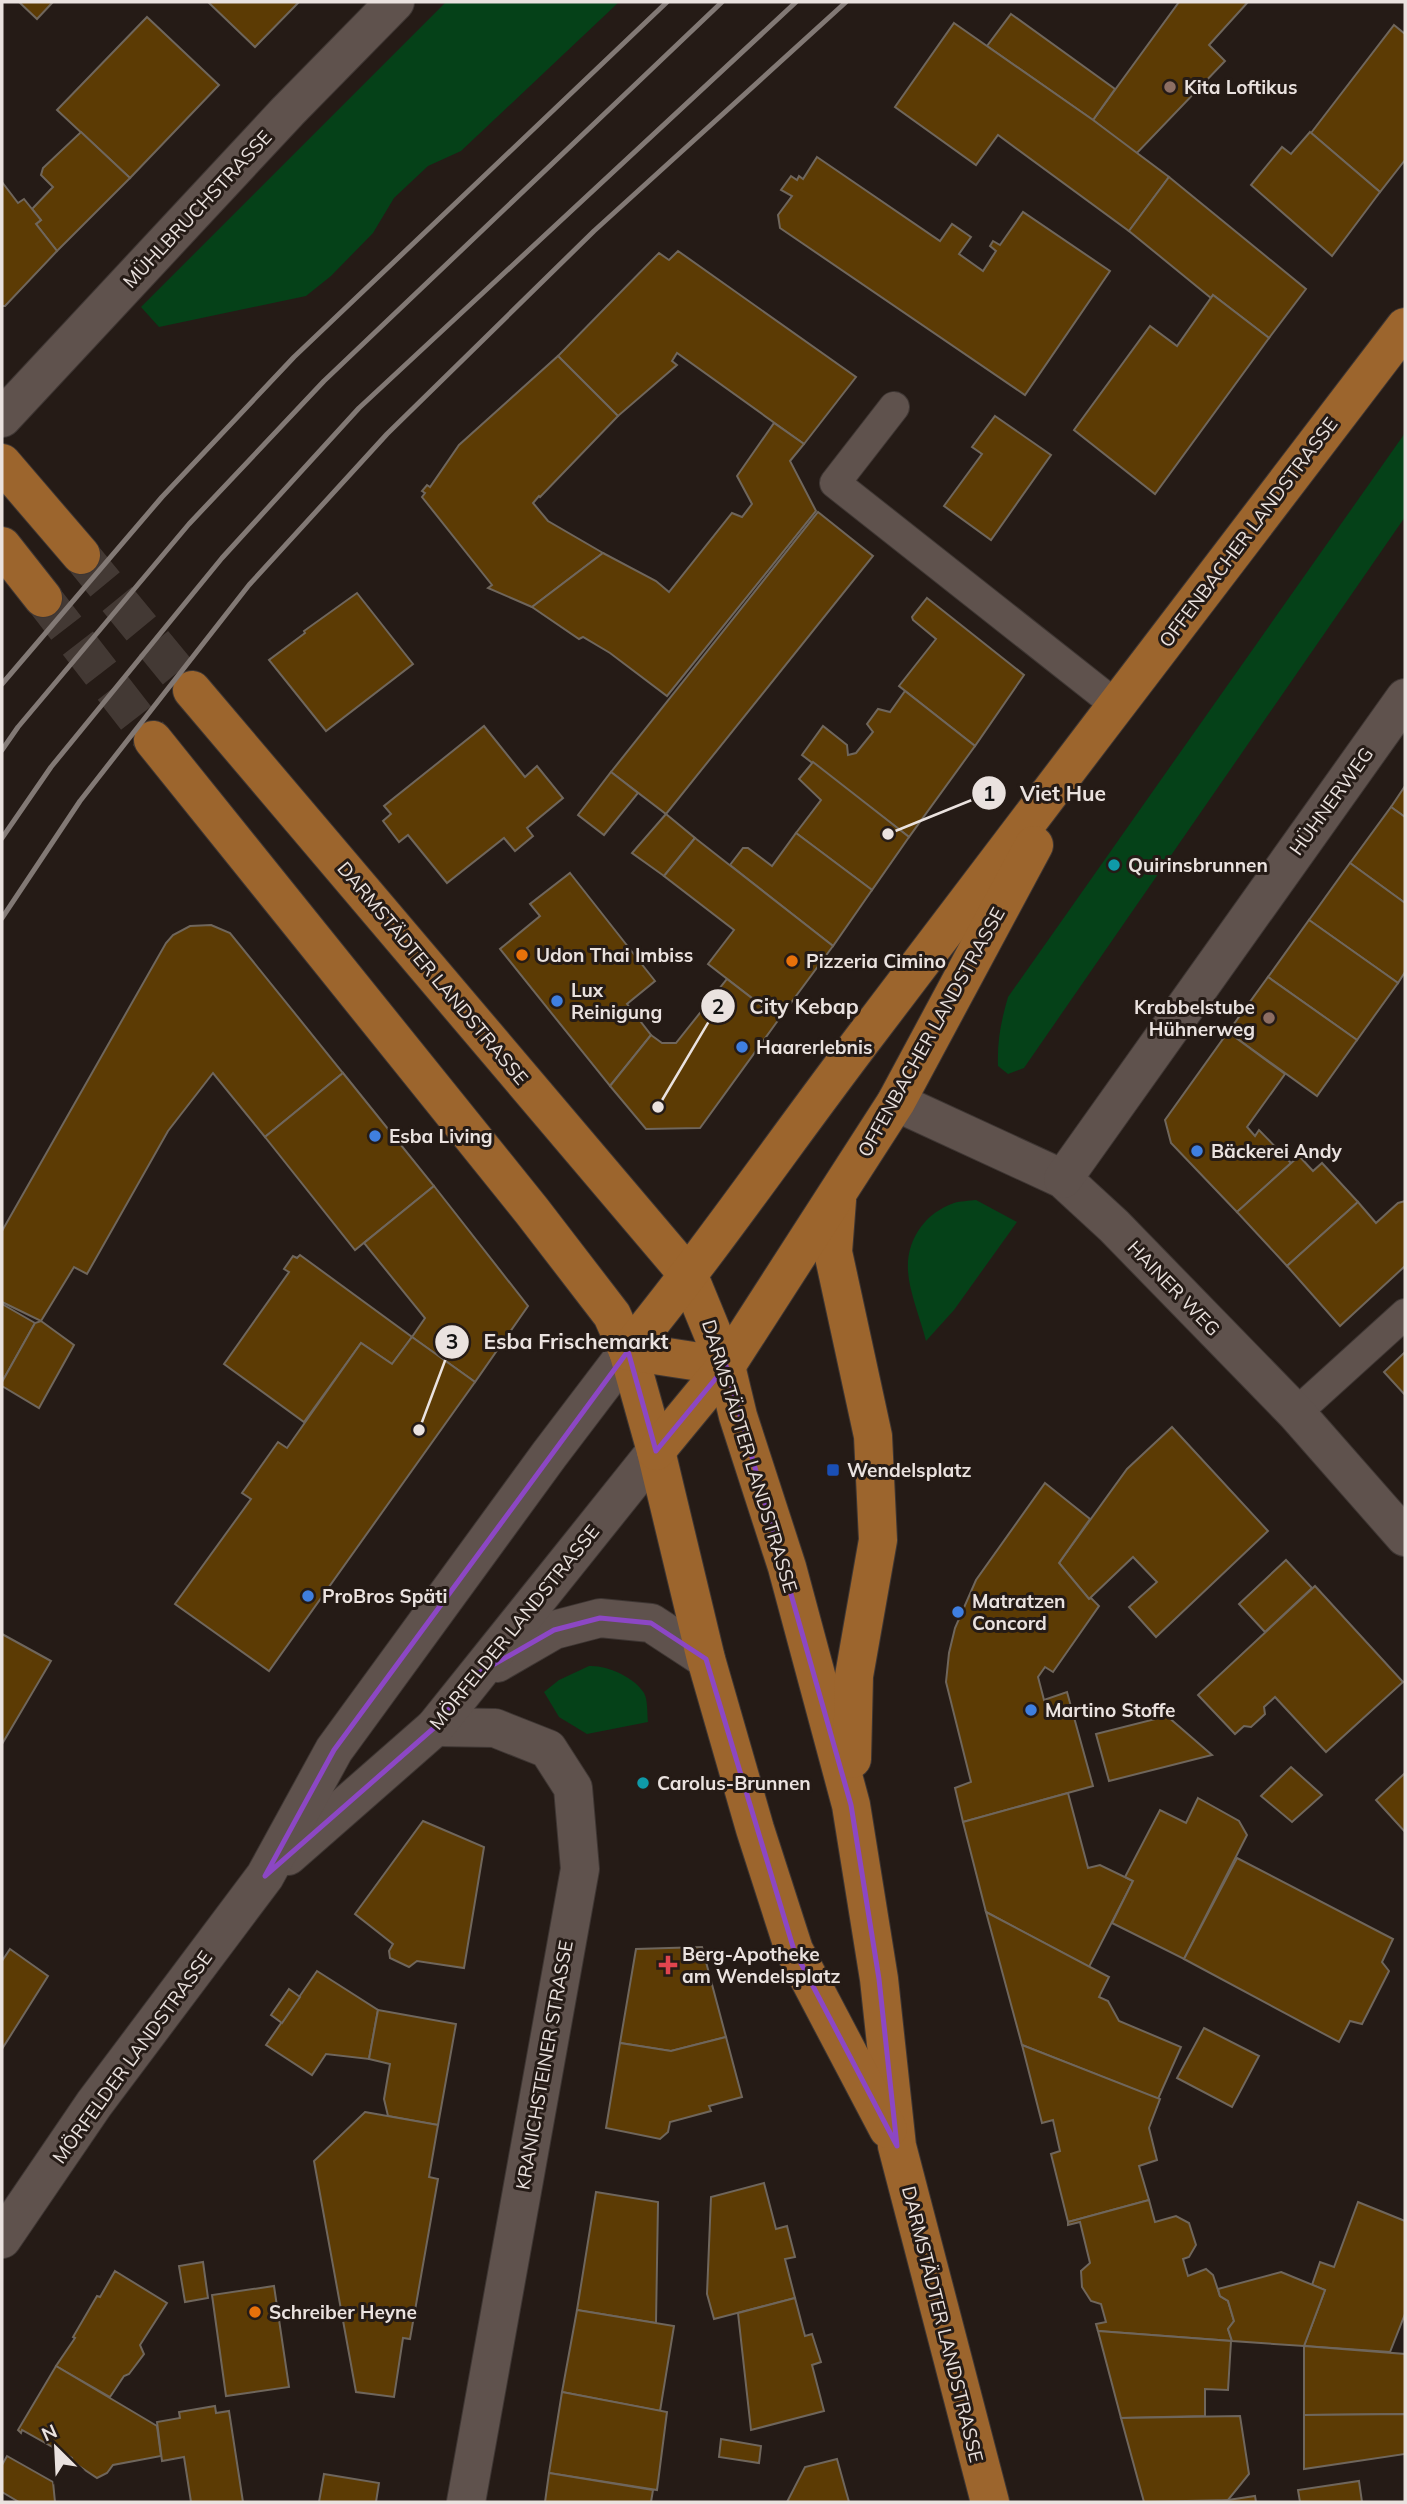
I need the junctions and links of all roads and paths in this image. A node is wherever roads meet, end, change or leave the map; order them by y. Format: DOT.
graph roads {
  1 [pos="396,2"];
  2 [pos="1405,327"];
  3 [pos="894,407"];
  4 [pos="2,418"];
  5 [pos="2,463"];
  6 [pos="2,546"];
  7 [pos="81,555"];
  8 [pos="43,598"];
  9 [pos="192,690"];
  10 [pos="1405,698"];
  11 [pos="1116,705"];
  12 [pos="1092,738"];
  13 [pos="153,740"];
  14 [pos="896,1102"];
  15 [pos="1063,1179"];
  16 [pos="837,1194"];
  17 [pos="689,1276"];
  18 [pos="1405,1314"];
  19 [pos="628,1351"];
  20 [pos="726,1366"];
  21 [pos="1296,1413"];
  22 [pos="656,1451"];
  23 [pos="1405,1537"];
  24 [pos="706,1659"];
  25 [pos="477,1674"];
  26 [pos="435,1727"];
  27 [pos="851,1805"];
  28 [pos="265,1876"];
  29 [pos="897,2146"];
  30 [pos="2,2239"];
  31 [pos="466,2502"];
  32 [pos="990,2502"];
  1 -- 4 [label="street, MÜHLBRUCHSTRASSE"];
  2 -- 11 [label="main road, OFFENBACHER LANDSTRASSE"];
  3 -- 11 [label="lane"];
  5 -- 7 [label="main road"];
  6 -- 8 [label="main road"];
  9 -- 17 [label="main road, DARMSTÄDTER LANDSTRASSE"];
  10 -- 15 [label="street, HÜHNERWEG"];
  11 -- 12 [label="main road, OFFENBACHER LANDSTRASSE"];
  12 -- 14 [label="main road, OFFENBACHER LANDSTRASSE"];
  12 -- 17 [label="main road, OFFENBACHER LANDSTRASSE"];
  13 -- 19 [label="main road, DARMSTÄDTER LANDSTRASSE"];
  14 -- 15 [label="street, HAINER WEG"];
  14 -- 16 [label="main road, OFFENBACHER LANDSTRASSE"];
  15 -- 21 [label="street, HAINER WEG"];
  16 -- 20 [label="main road, OFFENBACHER LANDSTRASSE"];
  16 -- 27 [label="main road"];
  17 -- 19 [label="main road, OFFENBACHER LANDSTRASSE"];
  17 -- 20 [label="main road, DARMSTÄDTER LANDSTRASSE"];
  18 -- 21 [label="lane"];
  19 -- 20 [label="main road"];
  19 -- 22 [label="main road, DARMSTÄDTER LANDSTRASSE"];
  19 -- 28 [label="street, MÖRFELDER LANDSTRASSE"];
  20 -- 22 [label="main road, OFFENBACHER LANDSTRASSE"];
  20 -- 27 [label="main road, DARMSTÄDTER LANDSTRASSE"];
  21 -- 23 [label="street, HAINER WEG"];
  22 -- 24 [label="main road, DARMSTÄDTER LANDSTRASSE"];
  22 -- 25 [label="street, MÖRFELDER LANDSTRASSE"];
  24 -- 25 [label="street"];
  24 -- 29 [label="main road, DARMSTÄDTER LANDSTRASSE"];
  25 -- 26 [label="street, MÖRFELDER LANDSTRASSE"];
  26 -- 28 [label="street, MÖRFELDER LANDSTRASSE"];
  26 -- 31 [label="street, KRANICHSTEINER STRASSE"];
  27 -- 29 [label="main road, DARMSTÄDTER LANDSTRASSE"];
  28 -- 30 [label="street, MÖRFELDER LANDSTRASSE"];
  29 -- 32 [label="main road, DARMSTÄDTER LANDSTRASSE"];
}
